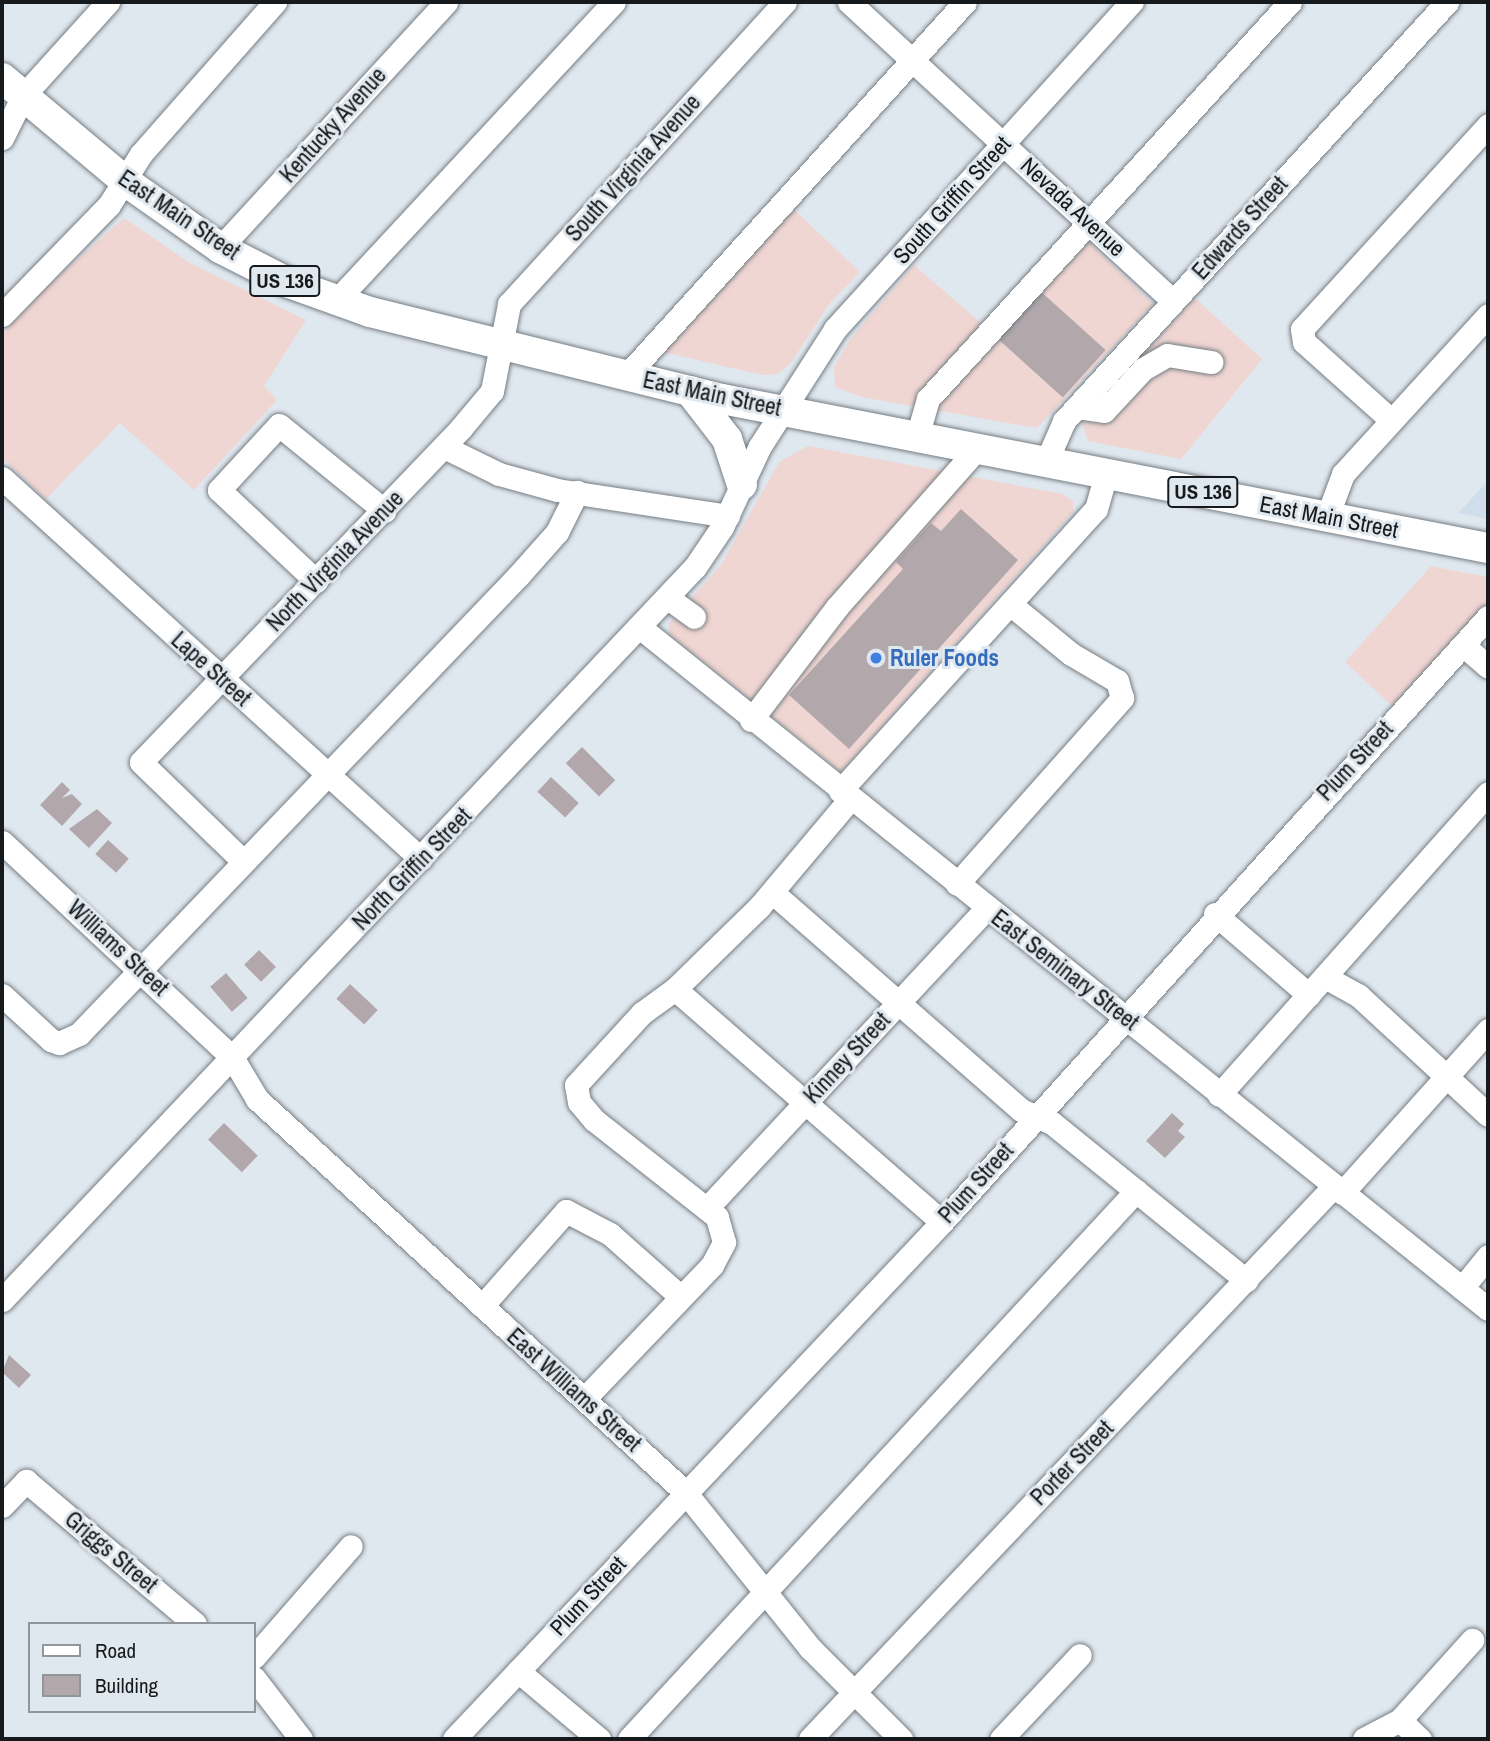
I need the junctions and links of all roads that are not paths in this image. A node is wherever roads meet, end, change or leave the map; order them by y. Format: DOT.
graph roads {
  1 [pos="108,2"];
  2 [pos="275,2"];
  3 [pos="446,2"];
  4 [pos="614,2"];
  5 [pos="785,2"];
  6 [pos="849,2"];
  7 [pos="965,2"];
  8 [pos="1132,2"];
  9 [pos="1290,2"];
  10 [pos="1447,2"];
  11 [pos="914,61"];
  12 [pos="12,87"];
  13 [pos="1488,125"];
  14 [pos="2,138"];
  15 [pos="1004,142"];
  16 [pos="125,181"];
  17 [pos="1089,222"];
  18 [pos="220,248"];
  19 [pos="1173,301"];
  20 [pos="336,302"];
  21 [pos="2,315"];
  22 [pos="1488,315"];
  23 [pos="501,345"];
  24 [pos="1211,362"];
  25 [pos="627,375"];
  26 [pos="690,391"];
  27 [pos="1077,407"];
  28 [pos="785,409"];
  29 [pos="1391,420"];
  30 [pos="917,437"];
  31 [pos="444,447"];
  32 [pos="977,449"];
  33 [pos="1046,462"];
  34 [pos="1106,474"];
  35 [pos="2,478"];
  36 [pos="742,485"];
  37 [pos="577,492"];
  38 [pos="385,511"];
  39 [pos="727,516"];
  40 [pos="1327,517"];
  41 [pos="1488,548"];
  42 [pos="316,581"];
  43 [pos="668,598"];
  44 [pos="1010,604"];
  45 [pos="694,617"];
  46 [pos="1488,617"];
  47 [pos="642,629"];
  48 [pos="1463,645"];
  49 [pos="1488,667"];
  50 [pos="222,679"];
  51 [pos="751,720"];
  52 [pos="327,774"];
  53 [pos="1488,793"];
  54 [pos="845,795"];
  55 [pos="2,842"];
  56 [pos="421,859"];
  57 [pos="243,861"];
  58 [pos="957,884"];
  59 [pos="772,892"];
  60 [pos="987,908"];
  61 [pos="1214,915"];
  62 [pos="142,969"];
  63 [pos="1325,977"];
  64 [pos="676,989"];
  65 [pos="2,995"];
  66 [pos="1309,995"];
  67 [pos="899,1003"];
  68 [pos="1124,1016"];
  69 [pos="1488,1030"];
  70 [pos="232,1057"];
  71 [pos="1445,1078"];
  72 [pos="1219,1094"];
  73 [pos="806,1102"];
  74 [pos="1488,1115"];
  75 [pos="1036,1116"];
  76 [pos="1338,1189"];
  77 [pos="1136,1191"];
  78 [pos="707,1208"];
  79 [pos="942,1222"];
  80 [pos="1488,1256"];
  81 [pos="1245,1280"];
  82 [pos="1462,1288"];
  83 [pos="681,1297"];
  84 [pos="2,1300"];
  85 [pos="482,1306"];
  86 [pos="1488,1309"];
  87 [pos="585,1398"];
  88 [pos="685,1492"];
  89 [pos="2,1506"];
  90 [pos="351,1546"];
  91 [pos="767,1594"];
  92 [pos="193,1622"];
  93 [pos="1472,1640"];
  94 [pos="256,1655"];
  95 [pos="1080,1655"];
  96 [pos="518,1671"];
  97 [pos="256,1681"];
  98 [pos="852,1694"];
  99 [pos="1400,1720"];
  100 [pos="301,1739"];
  101 [pos="454,1739"];
  102 [pos="599,1739"];
  103 [pos="629,1739"];
  104 [pos="810,1739"];
  105 [pos="901,1739"];
  106 [pos="1001,1739"];
  107 [pos="1364,1739"];
  108 [pos="1420,1739"];
  1 -- 12 [label="street"];
  2 -- 16 [label="street"];
  3 -- 18 [label="street, Kentucky Avenue"];
  4 -- 20 [label="street"];
  5 -- 23 [label="street, South Virginia Avenue"];
  6 -- 11 [label="street, Nevada Avenue"];
  7 -- 11 [label="street"];
  8 -- 15 [label="street, South Griffin Street"];
  9 -- 17 [label="street"];
  10 -- 19 [label="street, Edwards Street"];
  11 -- 15 [label="street, Nevada Avenue"];
  11 -- 25 [label="street"];
  12 -- 14 [label="street"];
  12 -- 16 [label="main road, East Main Street / US 136"];
  13 -- 29 [label="street"];
  15 -- 17 [label="street, Nevada Avenue"];
  15 -- 28 [label="street, South Griffin Street"];
  16 -- 18 [label="main road, East Main Street / US 136"];
  16 -- 21 [label="street"];
  17 -- 19 [label="street, Nevada Avenue"];
  17 -- 30 [label="street"];
  18 -- 20 [label="main road, East Main Street / US 136"];
  19 -- 27 [label="street, Edwards Street"];
  20 -- 23 [label="main road, East Main Street / US 136"];
  22 -- 29 [label="street"];
  23 -- 25 [label="main road, East Main Street / US 136"];
  23 -- 31 [label="street, North Virginia Avenue"];
  24 -- 27 [label="street"];
  25 -- 26 [label="main road, East Main Street / US 136"];
  26 -- 28 [label="main road, East Main Street / US 136"];
  26 -- 36 [label="main road"];
  27 -- 33 [label="street, Edwards Street"];
  28 -- 30 [label="main road, East Main Street / US 136"];
  28 -- 36 [label="street, North Griffin Street"];
  29 -- 40 [label="street"];
  30 -- 32 [label="main road, East Main Street / US 136"];
  31 -- 37 [label="street"];
  31 -- 38 [label="street, North Virginia Avenue"];
  32 -- 33 [label="main road, East Main Street / US 136"];
  32 -- 51 [label="street"];
  33 -- 34 [label="main road, East Main Street / US 136"];
  34 -- 40 [label="main road, East Main Street / US 136"];
  34 -- 44 [label="street"];
  35 -- 50 [label="street, Lape Street"];
  36 -- 39 [label="street, North Griffin Street"];
  37 -- 39 [label="street"];
  37 -- 52 [label="street"];
  38 -- 42 [label="street, North Virginia Avenue"];
  38 -- 42 [label="street"];
  39 -- 43 [label="street, North Griffin Street"];
  40 -- 41 [label="main road, East Main Street / US 136"];
  42 -- 50 [label="street, North Virginia Avenue"];
  43 -- 45 [label="street"];
  43 -- 47 [label="street, North Griffin Street"];
  44 -- 54 [label="street"];
  44 -- 58 [label="street"];
  46 -- 48 [label="street, Plum Street"];
  47 -- 51 [label="street, East Seminary Street"];
  47 -- 56 [label="street, North Griffin Street"];
  48 -- 49 [label="street"];
  48 -- 61 [label="street, Plum Street"];
  50 -- 52 [label="street, Lape Street"];
  50 -- 57 [label="street, North Virginia Avenue"];
  51 -- 54 [label="street, East Seminary Street"];
  52 -- 56 [label="street, Lape Street"];
  52 -- 57 [label="street"];
  53 -- 63 [label="street"];
  54 -- 58 [label="street, East Seminary Street"];
  54 -- 59 [label="street"];
  55 -- 62 [label="street, Williams Street"];
  56 -- 70 [label="street, North Griffin Street"];
  57 -- 62 [label="street"];
  58 -- 60 [label="street, East Seminary Street"];
  59 -- 64 [label="street"];
  59 -- 67 [label="street"];
  60 -- 67 [label="street, Kinney Street"];
  60 -- 68 [label="street, East Seminary Street"];
  61 -- 66 [label="street"];
  61 -- 68 [label="street, Plum Street"];
  62 -- 65 [label="street"];
  62 -- 70 [label="street, Williams Street"];
  63 -- 66 [label="street"];
  63 -- 71 [label="street"];
  64 -- 73 [label="street"];
  64 -- 78 [label="street"];
  66 -- 72 [label="street"];
  67 -- 73 [label="street, Kinney Street"];
  67 -- 75 [label="street"];
  68 -- 72 [label="street, East Seminary Street"];
  68 -- 75 [label="street, Plum Street"];
  69 -- 71 [label="street, Porter Street"];
  70 -- 84 [label="street, North Griffin Street"];
  70 -- 85 [label="street, East Williams Street"];
  71 -- 74 [label="street"];
  71 -- 76 [label="street, Porter Street"];
  72 -- 76 [label="street, East Seminary Street"];
  73 -- 78 [label="street, Kinney Street"];
  73 -- 79 [label="street"];
  75 -- 77 [label="street"];
  75 -- 79 [label="street, Plum Street"];
  76 -- 81 [label="street, Porter Street"];
  76 -- 82 [label="street, East Seminary Street"];
  77 -- 81 [label="street"];
  77 -- 91 [label="street"];
  78 -- 83 [label="street"];
  79 -- 88 [label="street, Plum Street"];
  80 -- 82 [label="street"];
  81 -- 98 [label="street, Porter Street"];
  82 -- 86 [label="street, East Seminary Street"];
  83 -- 85 [label="street"];
  83 -- 87 [label="street"];
  85 -- 87 [label="street, East Williams Street"];
  87 -- 88 [label="street, East Williams Street"];
  88 -- 91 [label="street, East Williams Street"];
  88 -- 96 [label="street, Plum Street"];
  89 -- 92 [label="street, Griggs Street"];
  90 -- 94 [label="street"];
  91 -- 98 [label="street, East Williams Street"];
  91 -- 103 [label="street"];
  93 -- 99 [label="street"];
  95 -- 106 [label="street"];
  96 -- 101 [label="street, Plum Street"];
  96 -- 102 [label="street"];
  97 -- 100 [label="street"];
  98 -- 104 [label="street, Porter Street"];
  98 -- 105 [label="street, East Williams Street"];
  99 -- 107 [label="street"];
  99 -- 108 [label="street"];
}
